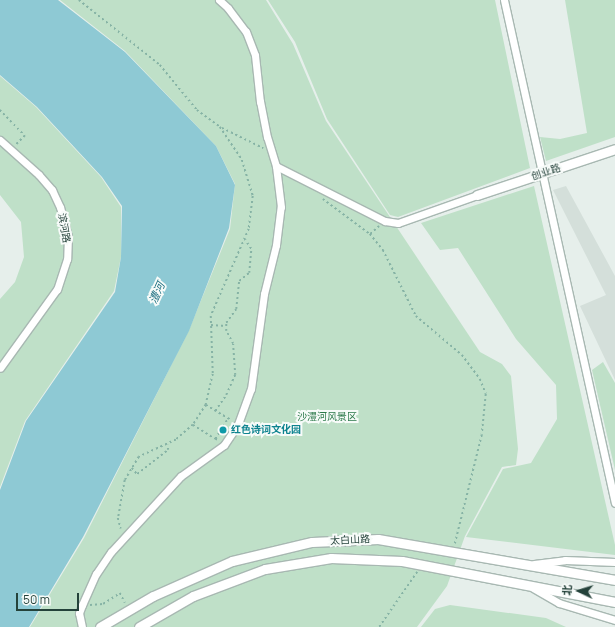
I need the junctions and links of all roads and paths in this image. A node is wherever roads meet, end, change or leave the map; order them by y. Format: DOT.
graph roads {
  1 [pos="79,0"];
  2 [pos="219,0"];
  3 [pos="504,0"];
  4 [pos="0,110"];
  5 [pos="220,127"];
  6 [pos="0,140"];
  7 [pos="615,149"];
  8 [pos="11,150"];
  9 [pos="273,156"];
  10 [pos="276,166"];
  11 [pos="542,173"];
  12 [pos="315,186"];
  13 [pos="477,195"];
  14 [pos="385,221"];
  15 [pos="370,234"];
  16 [pos="245,240"];
  17 [pos="211,325"];
  18 [pos="226,326"];
  19 [pos="0,368"];
  20 [pos="206,405"];
  21 [pos="216,411"];
  22 [pos="228,418"];
  23 [pos="194,425"];
  24 [pos="215,439"];
  25 [pos="167,445"];
  26 [pos="132,468"];
  27 [pos="615,503"];
  28 [pos="126,536"];
  29 [pos="454,552"];
  30 [pos="615,562"];
  31 [pos="422,565"];
  32 [pos="529,565"];
  33 [pos="615,580"];
  34 [pos="527,585"];
  35 [pos="615,602"];
  36 [pos="82,605"];
  37 [pos="128,610"];
  38 [pos="615,620"];
  39 [pos="82,627"];
  40 [pos="100,627"];
  41 [pos="139,627"];
  42 [pos="379,627"];
  1 -- 5 [label="path"];
  2 -- 9 [label="street"];
  3 -- 11 [label="street"];
  4 -- 8 [label="path"];
  5 -- 9 [label="path"];
  5 -- 16 [label="path"];
  6 -- 8 [label="street, 滨河路"];
  7 -- 11 [label="main road, 创业路"];
  8 -- 19 [label="street, 滨河路"];
  9 -- 10 [label="street"];
  10 -- 12 [label="street"];
  10 -- 28 [label="street"];
  11 -- 13 [label="main road, 创业路"];
  11 -- 27 [label="street"];
  12 -- 14 [label="street"];
  12 -- 15 [label="path"];
  13 -- 14 [label="street"];
  14 -- 15 [label="path"];
  15 -- 29 [label="path"];
  16 -- 17 [label="path"];
  16 -- 18 [label="path"];
  17 -- 18 [label="path"];
  17 -- 20 [label="path"];
  18 -- 21 [label="path"];
  20 -- 21 [label="path"];
  20 -- 23 [label="path"];
  21 -- 22 [label="path"];
  23 -- 24 [label="path"];
  23 -- 25 [label="path"];
  25 -- 26 [label="path"];
  25 -- 26 [label="path"];
  26 -- 28 [label="path"];
  28 -- 36 [label="street"];
  29 -- 32 [label="main road, 太白山路"];
  29 -- 37 [label="main road, 太白山路"];
  30 -- 32 [label="street"];
  31 -- 34 [label="main road, 太白山路"];
  31 -- 41 [label="main road, 太白山路"];
  31 -- 42 [label="path"];
  32 -- 33 [label="main road, 太白山路"];
  34 -- 35 [label="main road, 太白山路"];
  34 -- 38 [label="street"];
  36 -- 37 [label="path"];
  36 -- 39 [label="street"];
  37 -- 40 [label="main road, 太白山路"];
}
